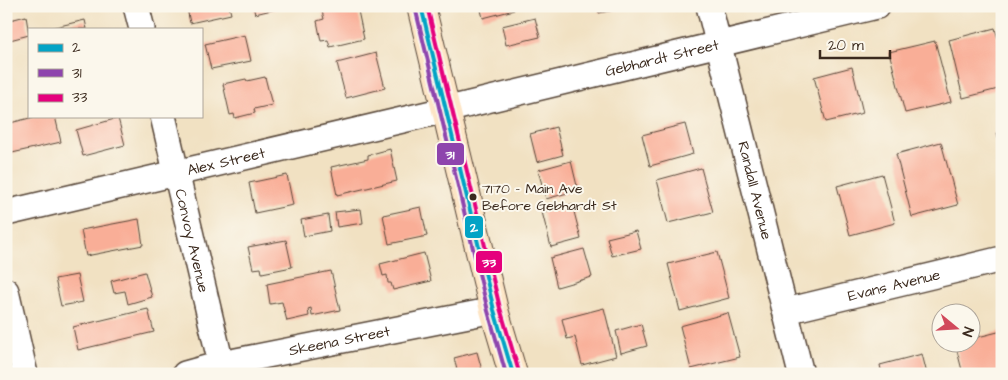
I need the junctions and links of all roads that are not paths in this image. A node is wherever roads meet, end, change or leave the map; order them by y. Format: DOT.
graph roads {
  1 [pos="136,6"];
  2 [pos="421,6"];
  3 [pos="710,6"];
  4 [pos="877,6"];
  5 [pos="142,28"];
  6 [pos="720,45"];
  7 [pos="445,110"];
  8 [pos="164,118"];
  9 [pos="177,172"];
  10 [pos="6,213"];
  11 [pos="1002,259"];
  12 [pos="6,291"];
  13 [pos="494,310"];
  14 [pos="786,311"];
  15 [pos="221,364"];
  16 [pos="25,374"];
  17 [pos="185,374"];
  18 [pos="513,374"];
  19 [pos="801,374"];
  1 -- 5 [label="street"];
  2 -- 7 [label="street"];
  3 -- 6 [label="street, Randall Avenue"];
  4 -- 6 [label="street, Gebhardt Street"];
  6 -- 7 [label="street, Gebhardt Street"];
  6 -- 14 [label="street, Randall Avenue"];
  7 -- 9 [label="street, Alex Street"];
  7 -- 13 [label="street"];
  8 -- 9 [label="street, Convoy Avenue"];
  9 -- 10 [label="street, Alex Street"];
  9 -- 15 [label="street, Convoy Avenue"];
  11 -- 14 [label="street, Evans Avenue"];
  12 -- 16 [label="street"];
  13 -- 15 [label="street, Skeena Street"];
  13 -- 18 [label="street"];
  14 -- 19 [label="street, Randall Avenue"];
  15 -- 17 [label="street, Skeena Street"];
}
